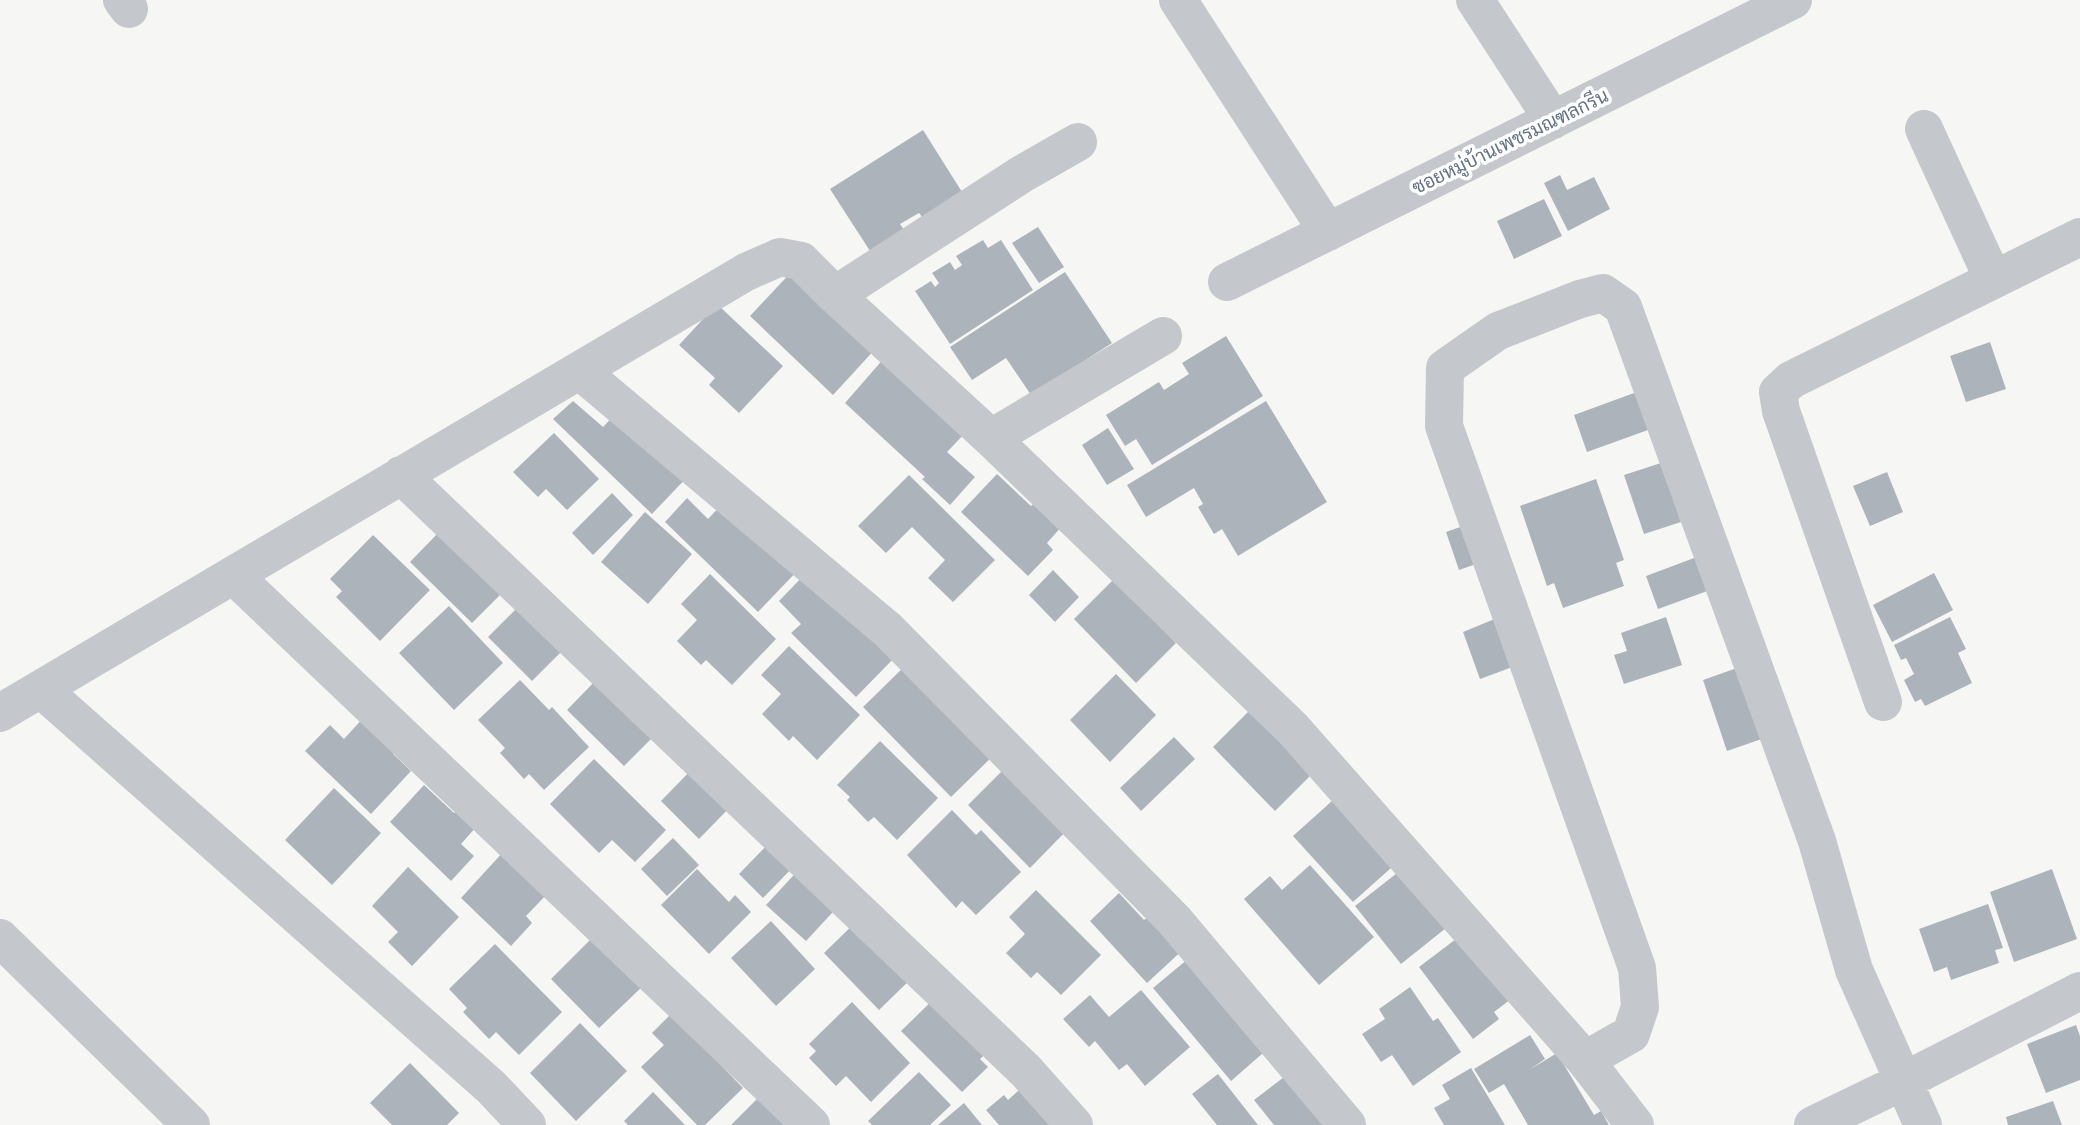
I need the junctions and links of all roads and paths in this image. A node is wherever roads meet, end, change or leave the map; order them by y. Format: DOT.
graph roads {
  1 [pos="1178,0"];
  2 [pos="1475,0"];
  3 [pos="1773,4"];
  4 [pos="1553,120"];
  5 [pos="1924,129"];
  6 [pos="1078,142"];
  7 [pos="1328,232"];
  8 [pos="2080,237"];
  9 [pos="1993,279"];
  10 [pos="1227,282"];
  11 [pos="835,295"];
  12 [pos="1163,336"];
  13 [pos="580,370"];
  14 [pos="990,438"];
  15 [pos="401,475"];
  16 [pos="233,575"];
  17 [pos="41,689"];
  18 [pos="1883,702"];
  19 [pos="0,713"];
  20 [pos="0,938"];
  21 [pos="2079,995"];
  22 [pos="1585,1060"];
  23 [pos="1904,1081"];
  24 [pos="191,1125"];
  25 [pos="527,1125"];
  26 [pos="811,1125"];
  27 [pos="1074,1125"];
  28 [pos="1346,1125"];
  29 [pos="1635,1125"];
  30 [pos="1813,1125"];
  31 [pos="1923,1125"];
  1 -- 7 [label="street"];
  2 -- 4 [label="street"];
  3 -- 4 [label="street, ซอยหมู่บ้านเพชรมณฑลกรีน"];
  4 -- 7 [label="street, ซอยหมู่บ้านเพชรมณฑลกรีน"];
  5 -- 9 [label="street"];
  6 -- 11 [label="street"];
  7 -- 10 [label="street, ซอยหมู่บ้านเพชรมณฑลกรีน"];
  8 -- 9 [label="street"];
  9 -- 18 [label="street"];
  11 -- 13 [label="street"];
  11 -- 14 [label="street"];
  12 -- 14 [label="street"];
  13 -- 15 [label="street"];
  13 -- 28 [label="street"];
  14 -- 22 [label="street"];
  15 -- 16 [label="street"];
  15 -- 27 [label="street"];
  16 -- 17 [label="street"];
  16 -- 26 [label="street"];
  17 -- 19 [label="street"];
  17 -- 25 [label="street"];
  20 -- 24 [label="street"];
  21 -- 23 [label="street"];
  22 -- 23 [label="street"];
  22 -- 29 [label="street"];
  23 -- 30 [label="street"];
  23 -- 31 [label="street"];
}
